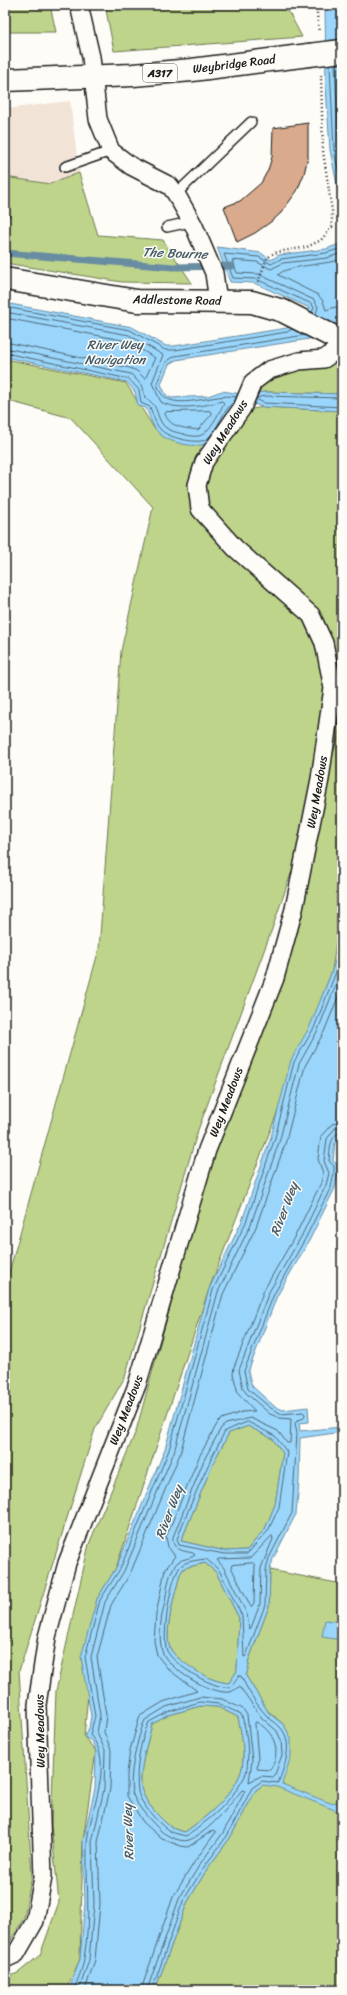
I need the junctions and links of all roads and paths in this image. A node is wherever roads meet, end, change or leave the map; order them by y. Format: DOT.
graph roads {
  1 [pos="79,5"];
  2 [pos="342,51"];
  3 [pos="94,77"];
  4 [pos="5,80"];
  5 [pos="322,101"];
  6 [pos="251,122"];
  7 [pos="111,151"];
  8 [pos="65,167"];
  9 [pos="176,194"];
  10 [pos="5,215"];
  11 [pos="13,216"];
  12 [pos="190,222"];
  13 [pos="167,227"];
  14 [pos="5,279"];
  15 [pos="257,284"];
  16 [pos="218,300"];
  17 [pos="342,342"];
  18 [pos="5,1959"];
  1 -- 3 [label="street"];
  2 -- 3 [label="street, Weybridge Road / A317, bridge"];
  3 -- 4 [label="street, Weybridge Road / A317"];
  3 -- 7 [label="street"];
  5 -- 15 [label="path"];
  6 -- 9 [label="lane"];
  7 -- 8 [label="lane"];
  7 -- 9 [label="street"];
  9 -- 12 [label="street"];
  10 -- 11 [label="path"];
  12 -- 13 [label="lane"];
  12 -- 16 [label="street"];
  14 -- 16 [label="street, Addlestone Road"];
  16 -- 17 [label="street, Addlestone Road"];
  17 -- 18 [label="street, Wey Meadows"];
}
